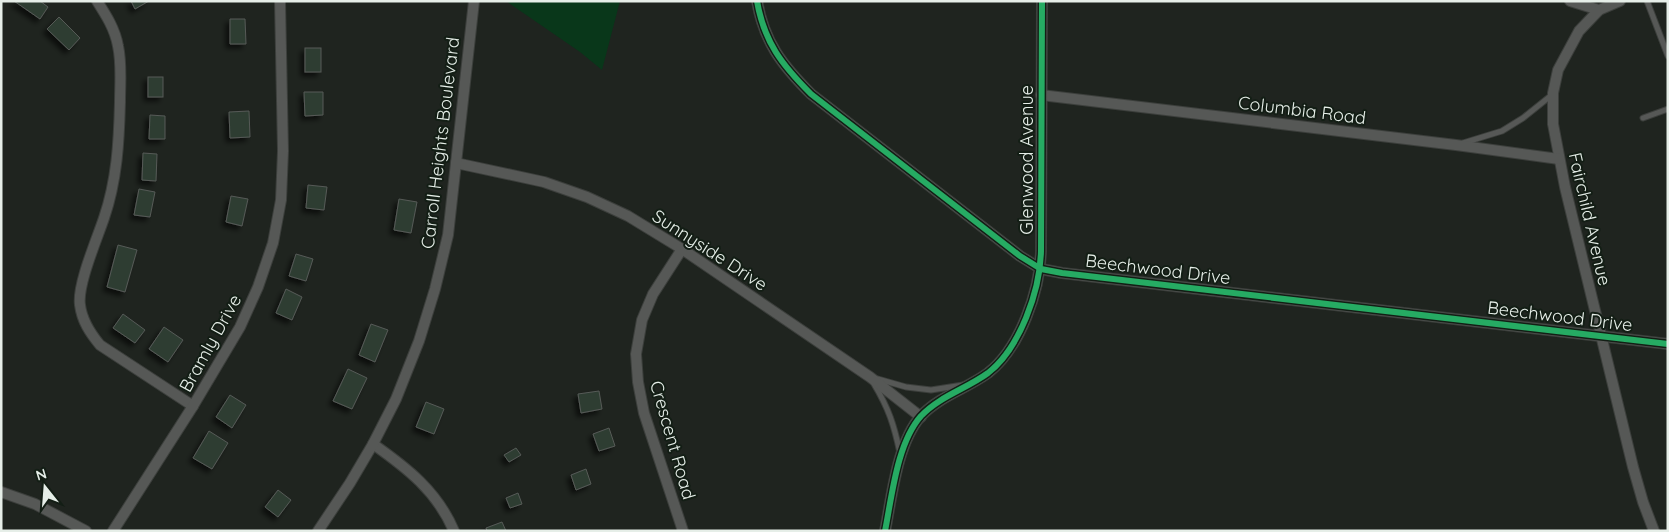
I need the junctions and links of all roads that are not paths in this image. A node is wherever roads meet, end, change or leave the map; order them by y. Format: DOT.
graph roads {
  1 [pos="97,1"];
  2 [pos="280,1"];
  3 [pos="474,1"];
  4 [pos="757,1"];
  5 [pos="1042,1"];
  6 [pos="1570,1"];
  7 [pos="1620,1"];
  8 [pos="1647,1"];
  9 [pos="1599,10"];
  10 [pos="1668,56"];
  11 [pos="1553,93"];
  12 [pos="1041,95"];
  13 [pos="1668,109"];
  14 [pos="1643,118"];
  15 [pos="1456,145"];
  16 [pos="1559,159"];
  17 [pos="456,162"];
  18 [pos="682,249"];
  19 [pos="1041,269"];
  20 [pos="1601,336"];
  21 [pos="1668,344"];
  22 [pos="870,377"];
  23 [pos="968,384"];
  24 [pos="193,406"];
  25 [pos="921,417"];
  26 [pos="373,444"];
  27 [pos="900,456"];
  28 [pos="1,492"];
  29 [pos="86,531"];
  30 [pos="113,531"];
  31 [pos="318,531"];
  32 [pos="454,531"];
  33 [pos="683,531"];
  34 [pos="885,531"];
  35 [pos="1654,531"];
  1 -- 24 [label="street"];
  2 -- 24 [label="street, Bramly Drive"];
  3 -- 17 [label="street, Carroll Heights Boulevard"];
  4 -- 19 [label="street, Beechwood Drive"];
  5 -- 12 [label="street, Glenwood Avenue"];
  6 -- 9 [label="street"];
  7 -- 9 [label="street"];
  8 -- 10 [label="lane"];
  9 -- 11 [label="street, Fairchild Avenue"];
  11 -- 15 [label="lane"];
  11 -- 16 [label="street, Fairchild Avenue"];
  12 -- 15 [label="street, Columbia Road"];
  12 -- 19 [label="street, Glenwood Avenue"];
  13 -- 14 [label="lane"];
  15 -- 16 [label="street, Columbia Road"];
  16 -- 20 [label="street, Fairchild Avenue"];
  17 -- 18 [label="street, Sunnyside Drive"];
  17 -- 26 [label="street, Carroll Heights Boulevard"];
  18 -- 22 [label="street, Sunnyside Drive"];
  18 -- 33 [label="street, Crescent Road"];
  19 -- 20 [label="street, Beechwood Drive"];
  19 -- 23 [label="street, Glenwood Avenue"];
  20 -- 21 [label="street, Beechwood Drive"];
  20 -- 35 [label="street, Fairchild Avenue"];
  22 -- 23 [label="lane"];
  22 -- 25 [label="street, Sunnyside Drive"];
  22 -- 27 [label="lane"];
  23 -- 25 [label="street, Glenwood Avenue"];
  24 -- 30 [label="street, Bramly Drive"];
  25 -- 27 [label="street, Glenwood Avenue"];
  26 -- 31 [label="street, Carroll Heights Boulevard"];
  26 -- 32 [label="street"];
  27 -- 34 [label="street, Glenwood Avenue"];
  28 -- 29 [label="street"];
}
